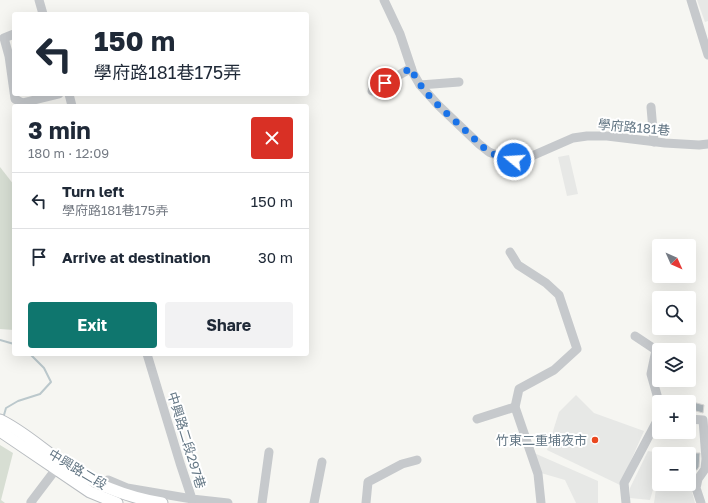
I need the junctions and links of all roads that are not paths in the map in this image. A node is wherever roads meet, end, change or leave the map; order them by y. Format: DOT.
graph roads {
  1 [pos="39,0"];
  2 [pos="384,0"];
  3 [pos="691,0"];
  4 [pos="42,12"];
  5 [pos="12,35"];
  6 [pos="708,54"];
  7 [pos="411,68"];
  8 [pos="12,78"];
  9 [pos="459,82"];
  10 [pos="420,85"];
  11 [pos="372,91"];
  12 [pos="15,96"];
  13 [pos="51,96"];
  14 [pos="651,107"];
  15 [pos="654,142"];
  16 [pos="708,144"];
  17 [pos="510,252"];
  18 [pos="635,336"];
  19 [pos="148,356"];
  20 [pos="657,395"];
  21 [pos="515,407"];
  22 [pos="477,419"];
  23 [pos="696,419"];
  24 [pos="0,420"];
  25 [pos="652,430"];
  26 [pos="0,431"];
  27 [pos="269,452"];
  28 [pos="417,460"];
  29 [pos="322,462"];
  30 [pos="60,466"];
  31 [pos="705,473"];
  32 [pos="108,480"];
  33 [pos="192,499"];
  34 [pos="32,503"];
  35 [pos="117,503"];
  36 [pos="162,503"];
  37 [pos="228,503"];
  38 [pos="262,503"];
  39 [pos="314,503"];
  40 [pos="366,503"];
  41 [pos="541,503"];
  42 [pos="626,503"];
  43 [pos="701,503"];
  1 -- 4 [label="street"];
  2 -- 7 [label="street, 學府路181巷"];
  3 -- 6 [label="street"];
  5 -- 8 [label="street"];
  7 -- 10 [label="street, 學府路181巷"];
  7 -- 11 [label="street"];
  9 -- 10 [label="street"];
  10 -- 15 [label="street, 學府路181巷"];
  12 -- 13 [label="street"];
  14 -- 15 [label="street"];
  15 -- 16 [label="street, 學府路181巷"];
  17 -- 21 [label="street"];
  18 -- 20 [label="street"];
  19 -- 33 [label="street, 中興路二段297巷"];
  21 -- 22 [label="street"];
  21 -- 41 [label="street"];
  23 -- 31 [label="street"];
  24 -- 30 [label="main road, 中興路二段"];
  25 -- 42 [label="street"];
  26 -- 30 [label="main road, 中興路二段"];
  27 -- 38 [label="street"];
  28 -- 40 [label="street"];
  29 -- 39 [label="street"];
  30 -- 34 [label="street"];
  30 -- 35 [label="main road, 中興路二段"];
  30 -- 36 [label="main road, 中興路二段"];
  31 -- 43 [label="street"];
  32 -- 33 [label="street"];
  33 -- 37 [label="street, 中興路二段297巷"];
}
